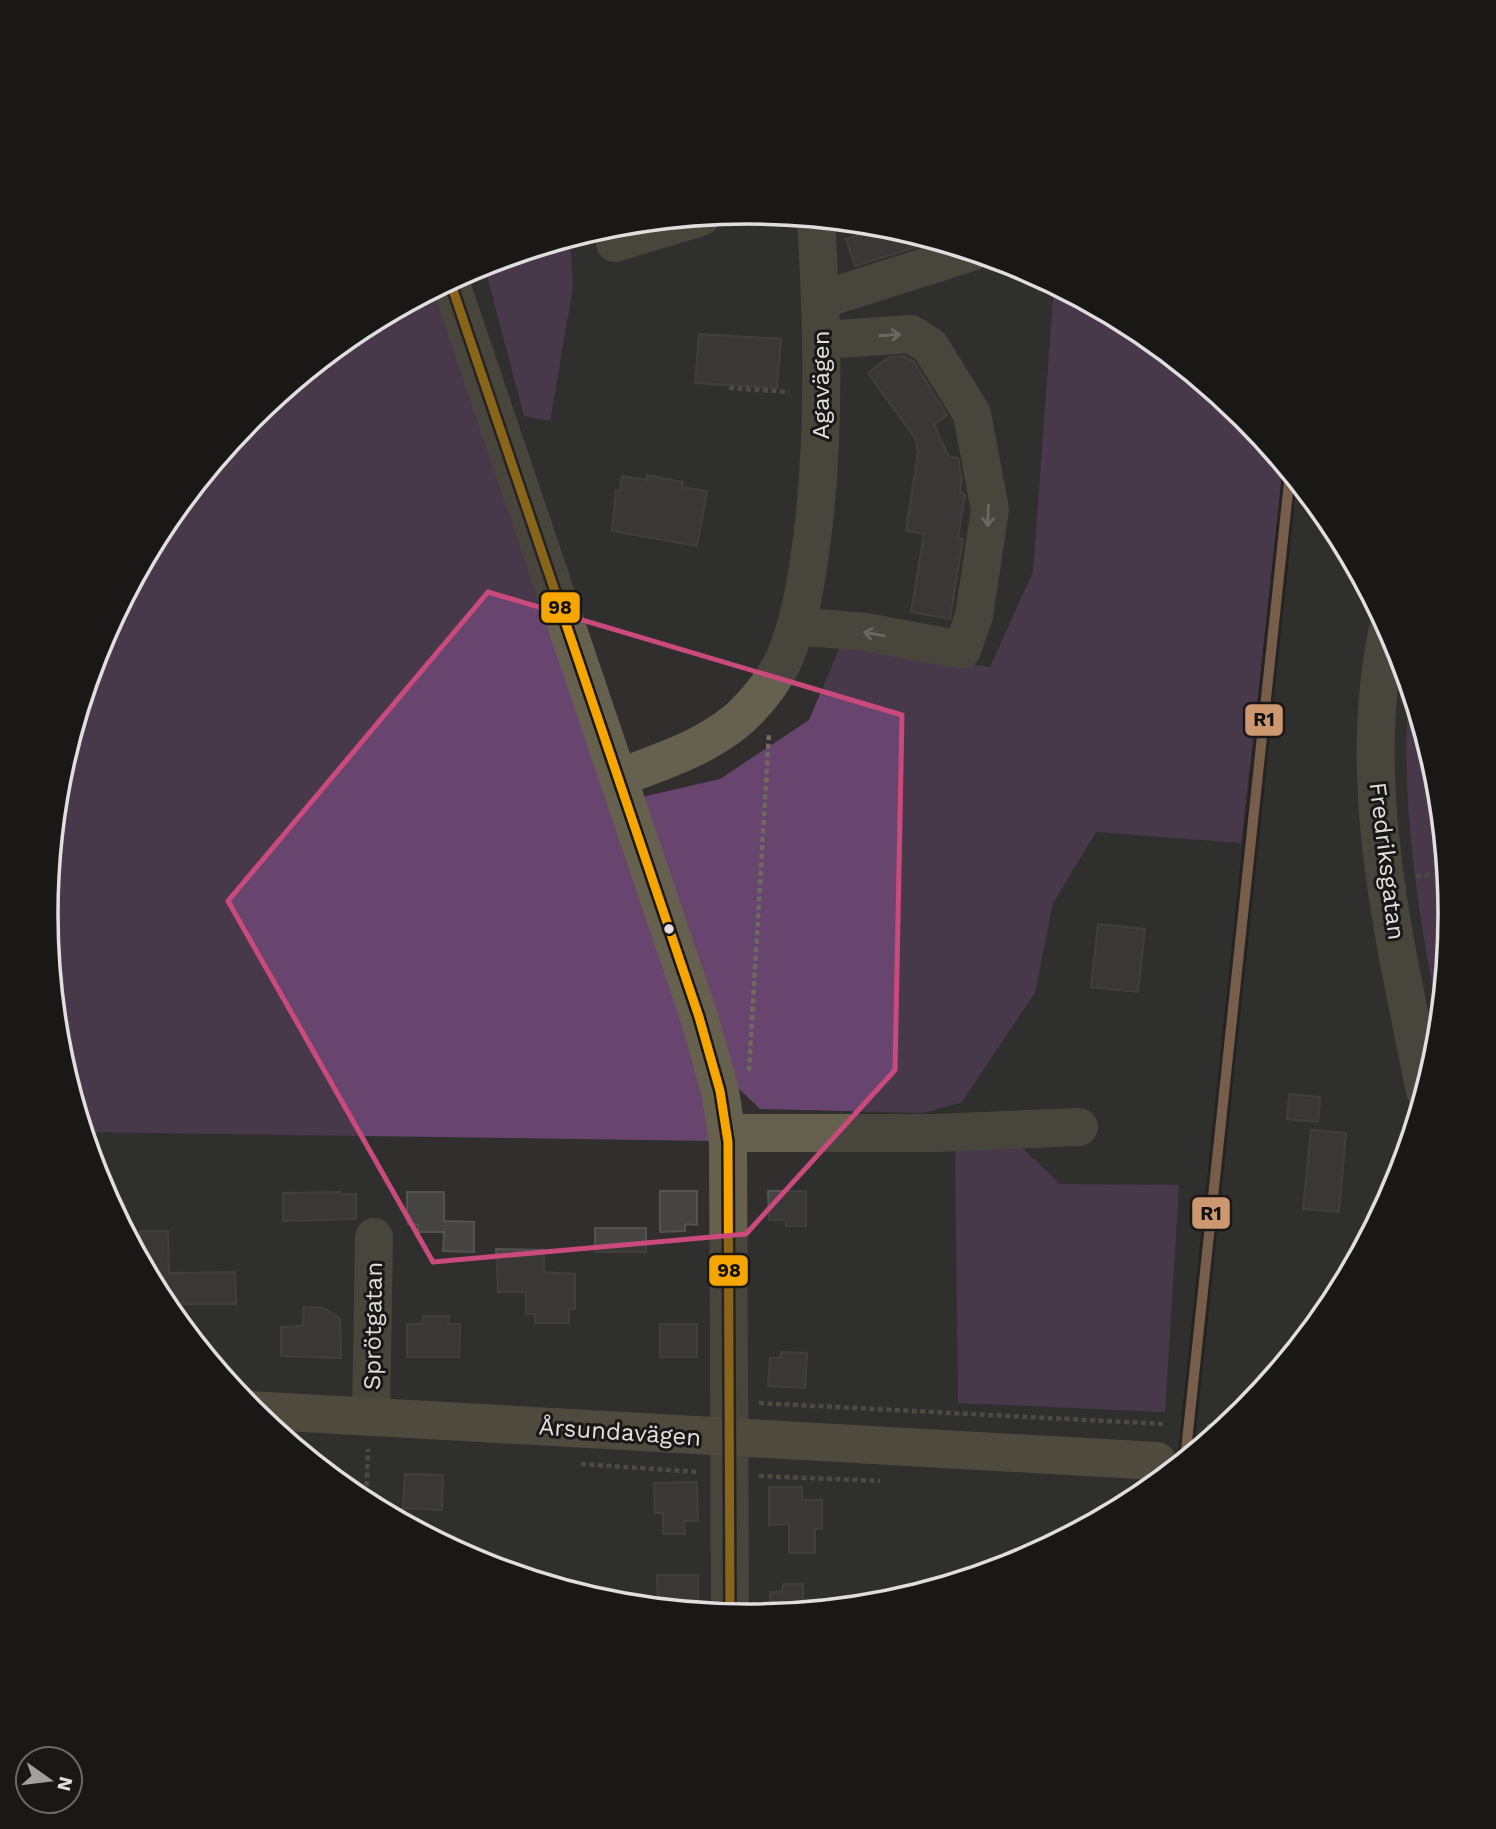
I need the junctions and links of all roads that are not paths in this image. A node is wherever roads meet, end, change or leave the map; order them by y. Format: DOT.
graph roads {
  1 [pos="817,228"];
  2 [pos="658,230"];
  3 [pos="615,243"];
  4 [pos="957,257"];
  5 [pos="453,291"];
  6 [pos="821,300"];
  7 [pos="821,340"];
  8 [pos="796,626"];
  9 [pos="1384,647"];
  10 [pos="618,778"];
  11 [pos="1421,1068"];
  12 [pos="1079,1127"];
  13 [pos="727,1133"];
  14 [pos="374,1237"];
  15 [pos="272,1414"];
  16 [pos="370,1432"];
  17 [pos="731,1439"];
  18 [pos="1157,1461"];
  19 [pos="730,1604"];
  1 -- 6 [label="street, Agavägen"];
  2 -- 3 [label="street"];
  4 -- 6 [label="street"];
  5 -- 10 [label="street"];
  6 -- 7 [label="street, Agavägen"];
  7 -- 8 [label="street, Agavägen"];
  7 -- 8 [label="street, one-way"];
  8 -- 10 [label="street, Agavägen"];
  9 -- 11 [label="street, Fredriksgatan"];
  10 -- 13 [label="street"];
  12 -- 13 [label="street"];
  13 -- 17 [label="street"];
  14 -- 16 [label="street, Sprötgatan"];
  15 -- 16 [label="main road, Årsundavägen"];
  16 -- 17 [label="main road, Årsundavägen"];
  17 -- 18 [label="main road, Årsundavägen"];
  17 -- 19 [label="street"];
}
